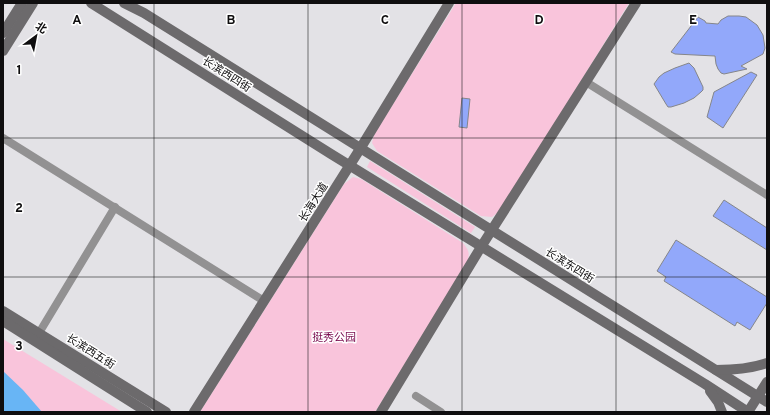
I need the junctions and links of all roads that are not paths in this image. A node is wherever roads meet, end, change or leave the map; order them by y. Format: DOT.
graph roads {
  1 [pos="22,3"];
  2 [pos="33,3"];
  3 [pos="91,3"];
  4 [pos="124,3"];
  5 [pos="449,3"];
  6 [pos="636,3"];
  7 [pos="3,33"];
  8 [pos="3,51"];
  9 [pos="586,82"];
  10 [pos="3,138"];
  11 [pos="360,149"];
  12 [pos="350,165"];
  13 [pos="767,195"];
  14 [pos="115,208"];
  15 [pos="492,230"];
  16 [pos="481,247"];
  17 [pos="264,300"];
  18 [pos="3,311"];
  19 [pos="3,321"];
  20 [pos="39,333"];
  21 [pos="767,363"];
  22 [pos="716,370"];
  23 [pos="767,382"];
  24 [pos="705,384"];
  25 [pos="416,396"];
  26 [pos="763,399"];
  27 [pos="147,412"];
  28 [pos="166,412"];
  29 [pos="194,412"];
  30 [pos="381,412"];
  31 [pos="441,412"];
  32 [pos="722,412"];
  33 [pos="748,412"];
  1 -- 7 [label="main road"];
  2 -- 8 [label="main road"];
  3 -- 12 [label="main road, 长滨西四街"];
  4 -- 11 [label="main road, 长滨西四街"];
  5 -- 11 [label="main road, 长海大道"];
  6 -- 9 [label="main road"];
  9 -- 13 [label="street"];
  9 -- 15 [label="main road"];
  10 -- 14 [label="street"];
  11 -- 12 [label="main road, 长海大道"];
  11 -- 15 [label="main road, 长滨东四街"];
  12 -- 16 [label="main road"];
  12 -- 17 [label="main road, 长海大道"];
  14 -- 17 [label="street"];
  14 -- 20 [label="street"];
  15 -- 16 [label="main road"];
  15 -- 22 [label="main road, 长滨东四街"];
  16 -- 24 [label="main road"];
  16 -- 30 [label="main road"];
  17 -- 29 [label="main road, 长海大道"];
  18 -- 20 [label="main road, 长滨西五街"];
  19 -- 27 [label="main road, 长滨西五街"];
  20 -- 28 [label="main road, 长滨西五街"];
  21 -- 22 [label="main road"];
  22 -- 26 [label="main road, 长滨东四街"];
  23 -- 26 [label="main road"];
  24 -- 32 [label="main road"];
  24 -- 33 [label="main road"];
  25 -- 31 [label="street"];
  26 -- 33 [label="main road"];
}
